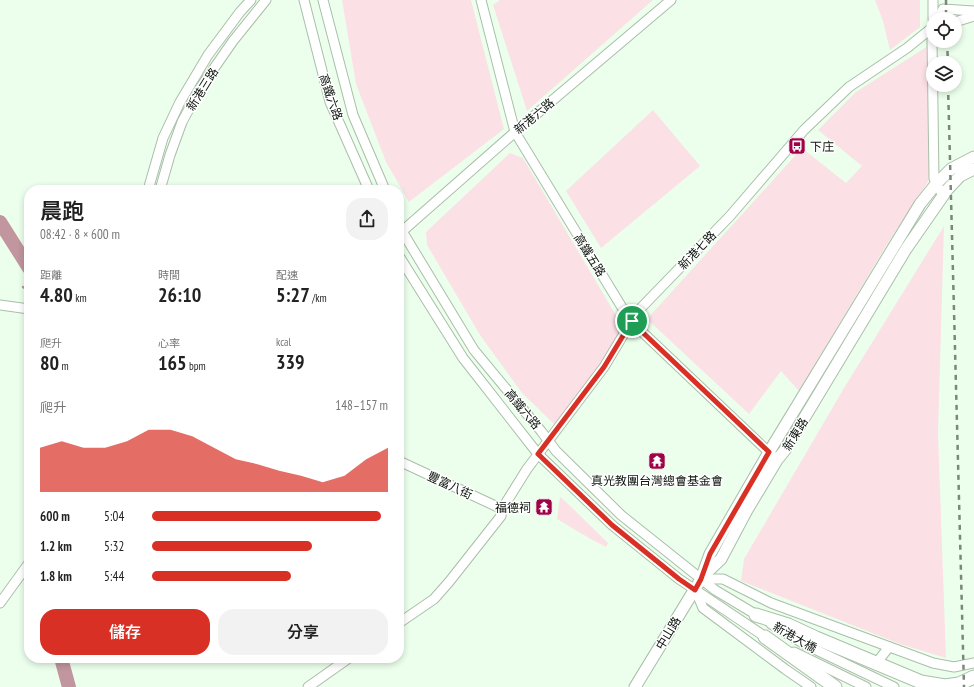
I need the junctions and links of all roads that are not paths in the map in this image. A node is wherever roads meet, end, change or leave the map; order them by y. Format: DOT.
graph roads {
  1 [pos="251,0"];
  2 [pos="266,0"];
  3 [pos="304,0"];
  4 [pos="323,0"];
  5 [pos="481,0"];
  6 [pos="671,0"];
  7 [pos="933,0"];
  8 [pos="974,11"];
  9 [pos="933,12"];
  10 [pos="942,12"];
  11 [pos="974,16"];
  12 [pos="962,20"];
  13 [pos="926,33"];
  14 [pos="932,48"];
  15 [pos="515,132"];
  16 [pos="974,157"];
  17 [pos="974,169"];
  18 [pos="936,184"];
  19 [pos="149,185"];
  20 [pos="161,185"];
  21 [pos="368,185"];
  22 [pos="383,185"];
  23 [pos="944,195"];
  24 [pos="404,227"];
  25 [pos="404,236"];
  26 [pos="404,264"];
  27 [pos="0,305"];
  28 [pos="24,309"];
  29 [pos="632,321"];
  30 [pos="548,440"];
  31 [pos="769,452"];
  32 [pos="538,454"];
  33 [pos="777,460"];
  34 [pos="404,463"];
  35 [pos="502,509"];
  36 [pos="24,570"];
  37 [pos="701,579"];
  38 [pos="695,590"];
  39 [pos="0,603"];
  40 [pos="756,615"];
  41 [pos="404,620"];
  42 [pos="765,637"];
  43 [pos="889,647"];
  44 [pos="878,661"];
  45 [pos="342,663"];
  46 [pos="974,663"];
  47 [pos="974,677"];
  48 [pos="308,687"];
  49 [pos="635,687"];
  50 [pos="811,687"];
  51 [pos="835,687"];
  52 [pos="866,687"];
  53 [pos="894,687"];
  1 -- 19 [label="street, 新港三路"];
  2 -- 20 [label="street, 新港三路"];
  3 -- 21 [label="street, 高鐵六路"];
  4 -- 22 [label="street, 高鐵六路"];
  5 -- 15 [label="street, 高鐵五路"];
  6 -- 15 [label="street, 新港六路"];
  7 -- 9 [label="street"];
  8 -- 10 [label="street"];
  11 -- 12 [label="street"];
  13 -- 29 [label="street, 新港七路"];
  14 -- 18 [label="street"];
  15 -- 24 [label="street, 新港六路"];
  15 -- 29 [label="street, 高鐵五路"];
  16 -- 18 [label="main road, 新東路"];
  17 -- 23 [label="main road, 新東路"];
  18 -- 23 [label="street"];
  18 -- 31 [label="main road, 新東路"];
  23 -- 33 [label="main road, 新東路"];
  25 -- 30 [label="street, 高鐵六路"];
  26 -- 32 [label="street, 高鐵六路"];
  27 -- 28 [label="street"];
  29 -- 30 [label="street, 新港七路"];
  29 -- 31 [label="street, 高鐵五路"];
  30 -- 32 [label="street, 新港七路"];
  30 -- 37 [label="street, 高鐵六路"];
  31 -- 33 [label="street, 高鐵五路"];
  31 -- 37 [label="main road, 新東路"];
  32 -- 35 [label="street, 新港七路"];
  32 -- 38 [label="street, 高鐵六路"];
  33 -- 37 [label="main road, 新東路"];
  34 -- 35 [label="street, 豐富八街"];
  35 -- 41 [label="street, 新港七路"];
  36 -- 39 [label="street"];
  37 -- 38 [label="main road, 中山路"];
  37 -- 40 [label="street, 新港大橋"];
  37 -- 43 [label="street"];
  38 -- 42 [label="street, 新港大橋"];
  38 -- 49 [label="main road, 中山路"];
  38 -- 50 [label="street"];
  40 -- 47 [label="highway"];
  40 -- 53 [label="street, 新港大橋"];
  42 -- 51 [label="highway"];
  42 -- 52 [label="street, 新港大橋"];
  43 -- 44 [label="street"];
  43 -- 46 [label="street"];
  45 -- 48 [label="street"];
}
